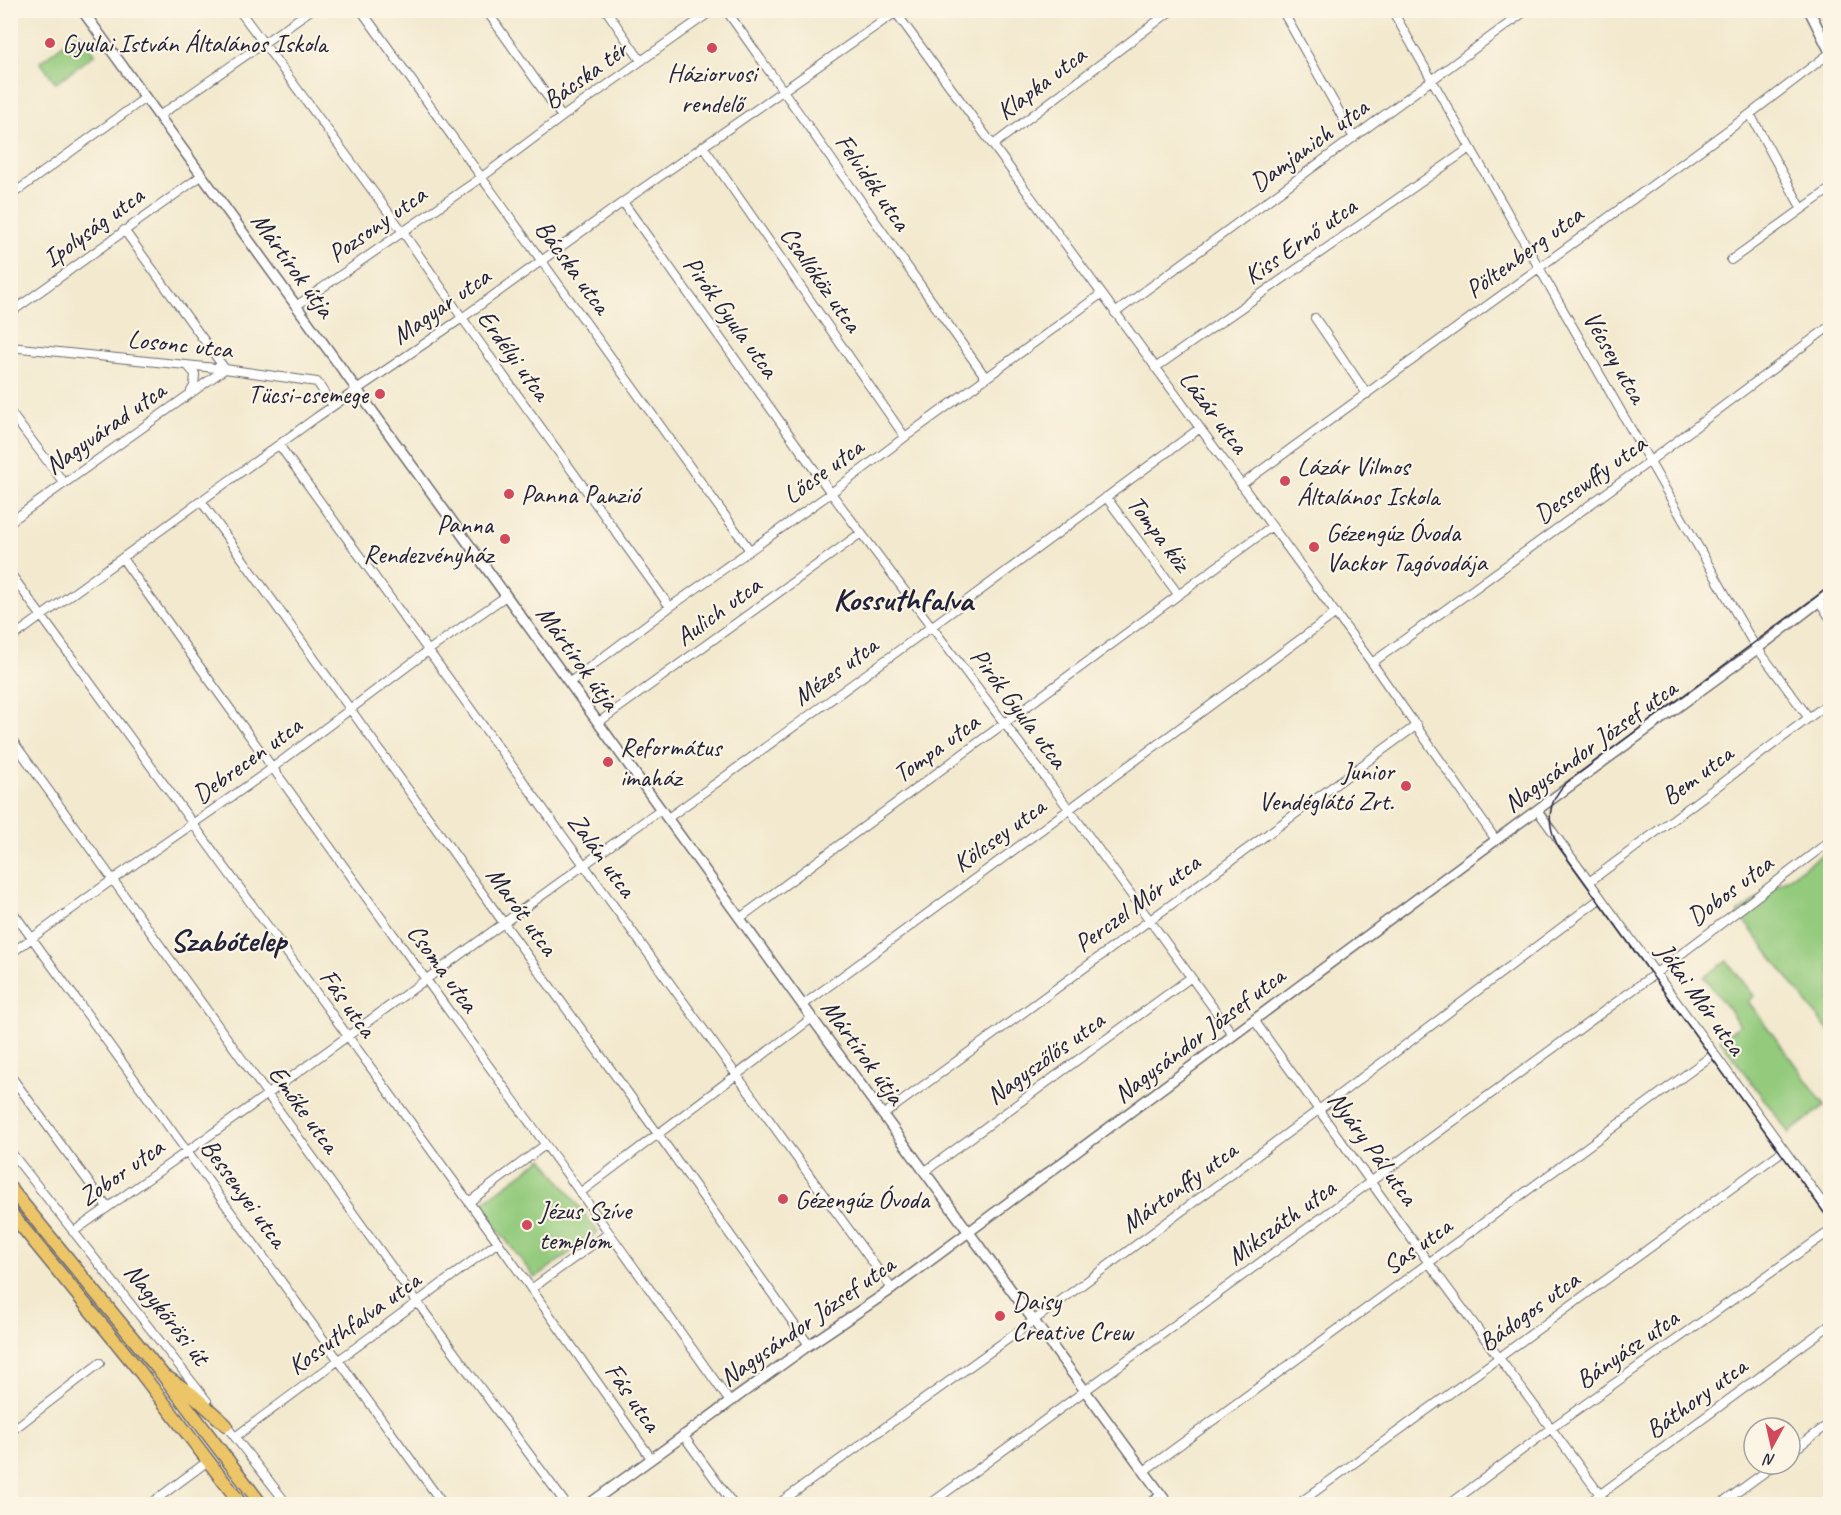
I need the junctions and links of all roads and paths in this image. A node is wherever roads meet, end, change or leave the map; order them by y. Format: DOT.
graph roads {
  1 [pos="82,10"];
  2 [pos="239,10"];
  3 [pos="311,10"];
  4 [pos="361,10"];
  5 [pos="486,10"];
  6 [pos="606,10"];
  7 [pos="713,10"];
  8 [pos="726,10"];
  9 [pos="1172,10"];
  10 [pos="1282,10"];
  11 [pos="1392,10"];
  12 [pos="1507,10"];
  13 [pos="1527,10"];
  14 [pos="1809,10"];
  15 [pos="1826,10"];
  16 [pos="896,11"];
  17 [pos="1830,17"];
  18 [pos="1513,21"];
  19 [pos="264,44"];
  20 [pos="1830,52"];
  21 [pos="641,61"];
  22 [pos="1432,81"];
  23 [pos="783,92"];
  24 [pos="145,98"];
  25 [pos="1750,114"];
  26 [pos="159,116"];
  27 [pos="562,117"];
  28 [pos="1354,138"];
  29 [pos="993,145"];
  30 [pos="703,146"];
  31 [pos="1470,148"];
  32 [pos="201,176"];
  33 [pos="482,177"];
  34 [pos="1830,189"];
  35 [pos="10,196"];
  36 [pos="622,202"];
  37 [pos="1802,209"];
  38 [pos="124,230"];
  39 [pos="403,232"];
  40 [pos="542,260"];
  41 [pos="1731,260"];
  42 [pos="1539,267"];
  43 [pos="1101,294"];
  44 [pos="296,306"];
  45 [pos="10,313"];
  46 [pos="1115,313"];
  47 [pos="462,318"];
  48 [pos="1315,318"];
  49 [pos="1830,326"];
  50 [pos="10,347"];
  51 [pos="188,366"];
  52 [pos="1155,368"];
  53 [pos="225,369"];
  54 [pos="986,378"];
  55 [pos="358,389"];
  56 [pos="189,394"];
  57 [pos="1367,394"];
  58 [pos="333,406"];
  59 [pos="10,412"];
  60 [pos="1200,428"];
  61 [pos="905,437"];
  62 [pos="279,445"];
  63 [pos="1650,461"];
  64 [pos="64,483"];
  65 [pos="1241,485"];
  66 [pos="831,493"];
  67 [pos="1106,496"];
  68 [pos="201,501"];
  69 [pos="10,522"];
  70 [pos="1272,526"];
  71 [pos="861,533"];
  72 [pos="749,549"];
  73 [pos="122,558"];
  74 [pos="10,573"];
  75 [pos="1830,593"];
  76 [pos="1178,594"];
  77 [pos="506,596"];
  78 [pos="1819,602"];
  79 [pos="670,607"];
  80 [pos="1336,613"];
  81 [pos="41,617"];
  82 [pos="1830,618"];
  83 [pos="931,627"];
  84 [pos="10,639"];
  85 [pos="429,650"];
  86 [pos="1757,650"];
  87 [pos="1372,663"];
  88 [pos="570,682"];
  89 [pos="1830,702"];
  90 [pos="351,710"];
  91 [pos="1809,718"];
  92 [pos="599,722"];
  93 [pos="1004,724"];
  94 [pos="1417,725"];
  95 [pos="10,737"];
  96 [pos="273,768"];
  97 [pos="661,809"];
  98 [pos="1070,809"];
  99 [pos="1537,810"];
  100 [pos="668,818"];
  101 [pos="194,825"];
  102 [pos="1496,840"];
  103 [pos="1830,841"];
  104 [pos="582,864"];
  105 [pos="112,880"];
  106 [pos="1589,882"];
  107 [pos="1601,898"];
  108 [pos="10,908"];
  109 [pos="740,918"];
  110 [pos="1149,920"];
  111 [pos="503,922"];
  112 [pos="32,938"];
  113 [pos="10,954"];
  114 [pos="1656,973"];
  115 [pos="1190,978"];
  116 [pos="425,979"];
  117 [pos="802,1005"];
  118 [pos="812,1018"];
  119 [pos="1254,1020"];
  120 [pos="1233,1035"];
  121 [pos="346,1036"];
  122 [pos="1714,1054"];
  123 [pos="10,1075"];
  124 [pos="736,1076"];
  125 [pos="268,1094"];
  126 [pos="1319,1110"];
  127 [pos="883,1115"];
  128 [pos="658,1134"];
  129 [pos="545,1145"];
  130 [pos="1784,1150"];
  131 [pos="10,1151"];
  132 [pos="187,1151"];
  133 [pos="924,1172"];
  134 [pos="1372,1182"];
  135 [pos="10,1188"];
  136 [pos="581,1192"];
  137 [pos="469,1202"];
  138 [pos="107,1208"];
  139 [pos="10,1212"];
  140 [pos="1830,1213"];
  141 [pos="1830,1231"];
  142 [pos="73,1232"];
  143 [pos="968,1232"];
  144 [pos="609,1233"];
  145 [pos="498,1242"];
  146 [pos="1429,1263"];
  147 [pos="531,1289"];
  148 [pos="892,1289"];
  149 [pos="417,1302"];
  150 [pos="1033,1321"];
  151 [pos="1830,1325"];
  152 [pos="809,1345"];
  153 [pos="339,1359"];
  154 [pos="1500,1359"];
  155 [pos="100,1363"];
  156 [pos="163,1375"];
  157 [pos="1085,1390"];
  158 [pos="730,1402"];
  159 [pos="1830,1423"];
  160 [pos="225,1425"];
  161 [pos="1550,1429"];
  162 [pos="10,1432"];
  163 [pos="683,1435"];
  164 [pos="236,1437"];
  165 [pos="1802,1444"];
  166 [pos="651,1458"];
  167 [pos="208,1461"];
  168 [pos="1144,1471"];
  169 [pos="1760,1476"];
  170 [pos="1161,1495"];
  171 [pos="1600,1495"];
  172 [pos="150,1504"];
  173 [pos="241,1504"];
  174 [pos="261,1504"];
  175 [pos="287,1504"];
  176 [pos="443,1504"];
  177 [pos="566,1504"];
  178 [pos="589,1504"];
  179 [pos="733,1504"];
  180 [pos="778,1504"];
  181 [pos="930,1504"];
  182 [pos="1148,1504"];
  183 [pos="1168,1504"];
  184 [pos="1298,1504"];
  185 [pos="1450,1504"];
  186 [pos="1587,1504"];
  187 [pos="1607,1504"];
  188 [pos="1721,1504"];
  1 -- 24 [label="street, Mártírok útja"];
  2 -- 19 [label="street, Erdélyi utca"];
  3 -- 19 [label="street"];
  4 -- 33 [label="street, Bácska utca"];
  5 -- 27 [label="street"];
  6 -- 21 [label="street"];
  7 -- 21 [label="street, Bácska tér"];
  8 -- 23 [label="street, Felvidék utca"];
  9 -- 29 [label="street, Klapka utca"];
  10 -- 28 [label="street"];
  11 -- 22 [label="street, Vécsey utca"];
  12 -- 18 [label="street"];
  13 -- 18 [label="street, Damjanich utca"];
  14 -- 20 [label="street"];
  15 -- 17 [label="street"];
  16 -- 23 [label="street, Magyar utca"];
  16 -- 29 [label="street, Lázár utca"];
  18 -- 22 [label="street, Damjanich utca"];
  19 -- 26 [label="street"];
  19 -- 39 [label="street, Erdélyi utca"];
  20 -- 25 [label="street, Pöltenberg utca"];
  21 -- 27 [label="street, Bácska tér"];
  22 -- 28 [label="street, Damjanich utca"];
  22 -- 31 [label="street, Vécsey utca"];
  23 -- 30 [label="street, Magyar utca"];
  23 -- 54 [label="street, Felvidék utca"];
  24 -- 26 [label="street, Mártírok útja"];
  24 -- 35 [label="street"];
  25 -- 37 [label="street"];
  25 -- 42 [label="street, Pöltenberg utca"];
  26 -- 32 [label="street, Mártírok útja"];
  27 -- 33 [label="street, Bácska tér"];
  28 -- 46 [label="street, Damjanich utca"];
  29 -- 43 [label="street, Lázár utca"];
  30 -- 36 [label="street, Magyar utca"];
  30 -- 61 [label="street, Csallóköz utca"];
  31 -- 42 [label="street, Vécsey utca"];
  31 -- 52 [label="street, Kiss Ernő utca"];
  32 -- 38 [label="street, Ipolyság utca"];
  32 -- 44 [label="street, Mártírok útja"];
  33 -- 39 [label="street, Pozsony utca"];
  33 -- 40 [label="street, Bácska utca"];
  34 -- 37 [label="street"];
  36 -- 40 [label="street, Magyar utca"];
  36 -- 66 [label="street, Pirók Gyula utca"];
  37 -- 41 [label="street"];
  38 -- 45 [label="street, Ipolyság utca"];
  38 -- 53 [label="street"];
  39 -- 44 [label="street, Pozsony utca"];
  39 -- 47 [label="street, Erdélyi utca"];
  40 -- 47 [label="street, Magyar utca"];
  40 -- 72 [label="street, Bácska utca"];
  42 -- 57 [label="street, Pöltenberg utca"];
  42 -- 63 [label="street, Vécsey utca"];
  43 -- 46 [label="street, Lázár utca"];
  43 -- 54 [label="street, Lőcse utca"];
  44 -- 55 [label="street, Mártírok útja"];
  46 -- 52 [label="street, Lázár utca"];
  47 -- 55 [label="street, Magyar utca"];
  47 -- 79 [label="street, Erdélyi utca"];
  48 -- 57 [label="street"];
  49 -- 63 [label="street, Dessewffy utca"];
  50 -- 51 [label="street, Losonc utca"];
  51 -- 53 [label="street, Losonc utca"];
  51 -- 56 [label="street"];
  52 -- 60 [label="street, Lázár utca"];
  53 -- 56 [label="street, Nagyvárad utca"];
  53 -- 58 [label="street, Losonc utca"];
  54 -- 61 [label="street, Lőcse utca"];
  55 -- 58 [label="street, Magyar utca"];
  55 -- 77 [label="street, Mártírok útja"];
  56 -- 64 [label="street, Nagyvárad utca"];
  57 -- 65 [label="street, Pöltenberg utca"];
  58 -- 62 [label="street, Magyar utca"];
  59 -- 64 [label="street"];
  60 -- 65 [label="street, Lázár utca"];
  60 -- 67 [label="street, Mézes utca"];
  61 -- 66 [label="street, Lőcse utca"];
  62 -- 68 [label="street, Magyar utca"];
  62 -- 85 [label="street, Zalán utca"];
  63 -- 86 [label="street, Vécsey utca"];
  63 -- 87 [label="street, Dessewffy utca"];
  64 -- 69 [label="street, Nagyvárad utca"];
  65 -- 70 [label="street, Lázár utca"];
  66 -- 71 [label="street, Pirók Gyula utca"];
  66 -- 72 [label="street, Lőcse utca"];
  67 -- 76 [label="street, Tompa köz"];
  67 -- 83 [label="street, Mézes utca"];
  68 -- 73 [label="street, Magyar utca"];
  68 -- 90 [label="street, Marót utca"];
  70 -- 76 [label="street, Tompa utca"];
  70 -- 80 [label="street, Lázár utca"];
  71 -- 83 [label="street, Pirók Gyula utca"];
  71 -- 92 [label="street, Aulich utca"];
  72 -- 79 [label="street, Lőcse utca"];
  73 -- 81 [label="street, Magyar utca"];
  73 -- 96 [label="street, Csoma utca"];
  74 -- 81 [label="street, Fás utca"];
  75 -- 78 [label="street, Nagysándor József utca"];
  76 -- 93 [label="street, Tompa utca"];
  77 -- 85 [label="street, Debrecen utca"];
  77 -- 88 [label="street, Mártírok útja"];
  78 -- 82 [label="street"];
  78 -- 86 [label="street, Nagysándor József utca"];
  79 -- 88 [label="street, Lőcse utca"];
  80 -- 87 [label="street, Lázár utca"];
  80 -- 98 [label="street, Kölcsey utca"];
  81 -- 84 [label="street, Magyar utca"];
  81 -- 101 [label="street, Fás utca"];
  83 -- 93 [label="street, Pirók Gyula utca"];
  83 -- 100 [label="street, Mézes utca"];
  85 -- 90 [label="street, Debrecen utca"];
  85 -- 104 [label="street, Zalán utca"];
  86 -- 91 [label="street, Vécsey utca"];
  86 -- 99 [label="street, Nagysándor József utca"];
  87 -- 94 [label="street, Lázár utca"];
  88 -- 92 [label="street, Mártírok útja"];
  89 -- 91 [label="street, Bem utca"];
  90 -- 96 [label="street, Debrecen utca"];
  90 -- 111 [label="street, Marót utca"];
  91 -- 106 [label="street, Bem utca"];
  92 -- 97 [label="street, Mártírok útja"];
  93 -- 98 [label="street, Pirók Gyula utca"];
  93 -- 109 [label="street, Tompa utca"];
  94 -- 102 [label="street, Lázár utca"];
  94 -- 110 [label="street, Perczel Mór utca"];
  95 -- 105 [label="street, Emőke utca"];
  96 -- 101 [label="street, Debrecen utca"];
  96 -- 116 [label="street, Csoma utca"];
  97 -- 100 [label="street, Mártírok útja"];
  97 -- 104 [label="street, Zobor utca"];
  98 -- 110 [label="street, Pirók Gyula utca"];
  98 -- 117 [label="street, Kölcsey utca"];
  99 -- 102 [label="street, Nagysándor József utca"];
  99 -- 106 [label="street, Jókai Mór utca"];
  100 -- 109 [label="street, Mártírok útja"];
  101 -- 105 [label="street, Debrecen utca"];
  101 -- 121 [label="street, Fás utca"];
  102 -- 119 [label="street, Nagysándor József utca"];
  103 -- 114 [label="street, Dobos utca"];
  104 -- 111 [label="street, Zobor utca"];
  104 -- 124 [label="street, Zalán utca"];
  105 -- 112 [label="street, Debrecen utca"];
  105 -- 125 [label="street, Emőke utca"];
  106 -- 107 [label="street, Jókai Mór utca"];
  107 -- 114 [label="street, Jókai Mór utca"];
  107 -- 126 [label="street, Mártonffy utca"];
  108 -- 112 [label="street, Bessenyei utca"];
  109 -- 117 [label="street, Mártírok útja"];
  110 -- 115 [label="street, Pirók Gyula utca"];
  110 -- 127 [label="street, Perczel Mór utca"];
  111 -- 116 [label="street, Zobor utca"];
  111 -- 128 [label="street, Marót utca"];
  112 -- 113 [label="street, Debrecen utca"];
  112 -- 132 [label="street, Bessenyei utca"];
  114 -- 122 [label="street, Jókai Mór utca"];
  114 -- 134 [label="street, Mikszáth utca"];
  115 -- 120 [label="street, Pirók Gyula utca"];
  115 -- 133 [label="street, Nagyszőlős utca"];
  116 -- 121 [label="street, Zobor utca"];
  116 -- 129 [label="street, Csoma utca"];
  117 -- 118 [label="street, Mártírok útja"];
  118 -- 124 [label="street"];
  118 -- 127 [label="street, Mártírok útja"];
  119 -- 120 [label="street, Nagysándor József utca"];
  119 -- 126 [label="street, Nyáry Pál utca"];
  120 -- 143 [label="street, Nagysándor József utca"];
  121 -- 125 [label="street, Zobor utca"];
  121 -- 137 [label="street, Fás utca"];
  122 -- 130 [label="street, Jókai Mór utca"];
  122 -- 146 [label="street, Sas utca"];
  123 -- 138 [label="street"];
  124 -- 128 [label="street"];
  124 -- 148 [label="street, Zalán utca"];
  125 -- 132 [label="street, Zobor utca"];
  125 -- 149 [label="street, Emőke utca"];
  126 -- 134 [label="street, Nyáry Pál utca"];
  126 -- 150 [label="street, Mártonffy utca"];
  127 -- 133 [label="street, Mártírok útja"];
  128 -- 136 [label="street"];
  128 -- 152 [label="street, Marót utca"];
  129 -- 136 [label="street, Csoma utca"];
  129 -- 137 [label="street"];
  130 -- 140 [label="street, Jókai Mór utca"];
  130 -- 154 [label="street, Bádogos utca"];
  131 -- 142 [label="street, Nagykőrösi út"];
  132 -- 138 [label="street, Zobor utca"];
  132 -- 153 [label="street, Bessenyei utca"];
  133 -- 143 [label="street, Mártírok útja"];
  134 -- 146 [label="street, Nyáry Pál utca"];
  134 -- 157 [label="street, Mikszáth utca"];
  135 -- 156 [label="main road, Nagykőrösi út"];
  136 -- 144 [label="street, Csoma utca"];
  137 -- 145 [label="street, Fás utca"];
  138 -- 142 [label="street, Zobor utca"];
  139 -- 167 [label="main road"];
  141 -- 161 [label="street, Bányász utca"];
  142 -- 160 [label="street, Nagykőrösi út"];
  143 -- 148 [label="street, Nagysándor József utca"];
  143 -- 150 [label="street, Mártírok útja"];
  144 -- 147 [label="street"];
  144 -- 158 [label="street, Csoma utca"];
  145 -- 147 [label="street, Fás utca"];
  145 -- 149 [label="street, Kossuthfalva utca"];
  146 -- 154 [label="street, Nyáry Pál utca"];
  146 -- 168 [label="street, Sas utca"];
  147 -- 166 [label="street, Fás utca"];
  148 -- 152 [label="street, Nagysándor József utca"];
  149 -- 153 [label="street, Kossuthfalva utca"];
  149 -- 177 [label="street, Emőke utca"];
  150 -- 157 [label="street, Mártírok útja"];
  150 -- 180 [label="street, Mártonffy utca"];
  151 -- 171 [label="street, Báthory utca"];
  152 -- 158 [label="street, Nagysándor József utca"];
  153 -- 164 [label="street, Kossuthfalva utca"];
  153 -- 176 [label="street, Bessenyei utca"];
  154 -- 161 [label="street, Nyáry Pál utca"];
  154 -- 184 [label="street, Bádogos utca"];
  155 -- 162 [label="street"];
  156 -- 160 [label="main road"];
  156 -- 174 [label="main road, Nagykőrösi út"];
  157 -- 168 [label="street, Mártírok útja"];
  157 -- 181 [label="street, Mikszáth utca"];
  158 -- 163 [label="street, Nagysándor József utca"];
  159 -- 165 [label="street"];
  160 -- 164 [label="street, Nagykőrösi út"];
  161 -- 171 [label="street, Nyáry Pál utca"];
  161 -- 185 [label="street, Bányász utca"];
  163 -- 166 [label="street, Nagysándor József utca"];
  163 -- 179 [label="street"];
  164 -- 175 [label="street, Nagykőrösi út"];
  166 -- 178 [label="street, Nagysándor József utca"];
  167 -- 172 [label="street"];
  167 -- 173 [label="main road"];
  168 -- 170 [label="street, Mártírok útja"];
  169 -- 188 [label="street"];
  170 -- 182 [label="street"];
  170 -- 183 [label="street, Mártírok útja"];
  171 -- 186 [label="street, Báthory utca"];
  171 -- 187 [label="street, Nyáry Pál utca"];
}
